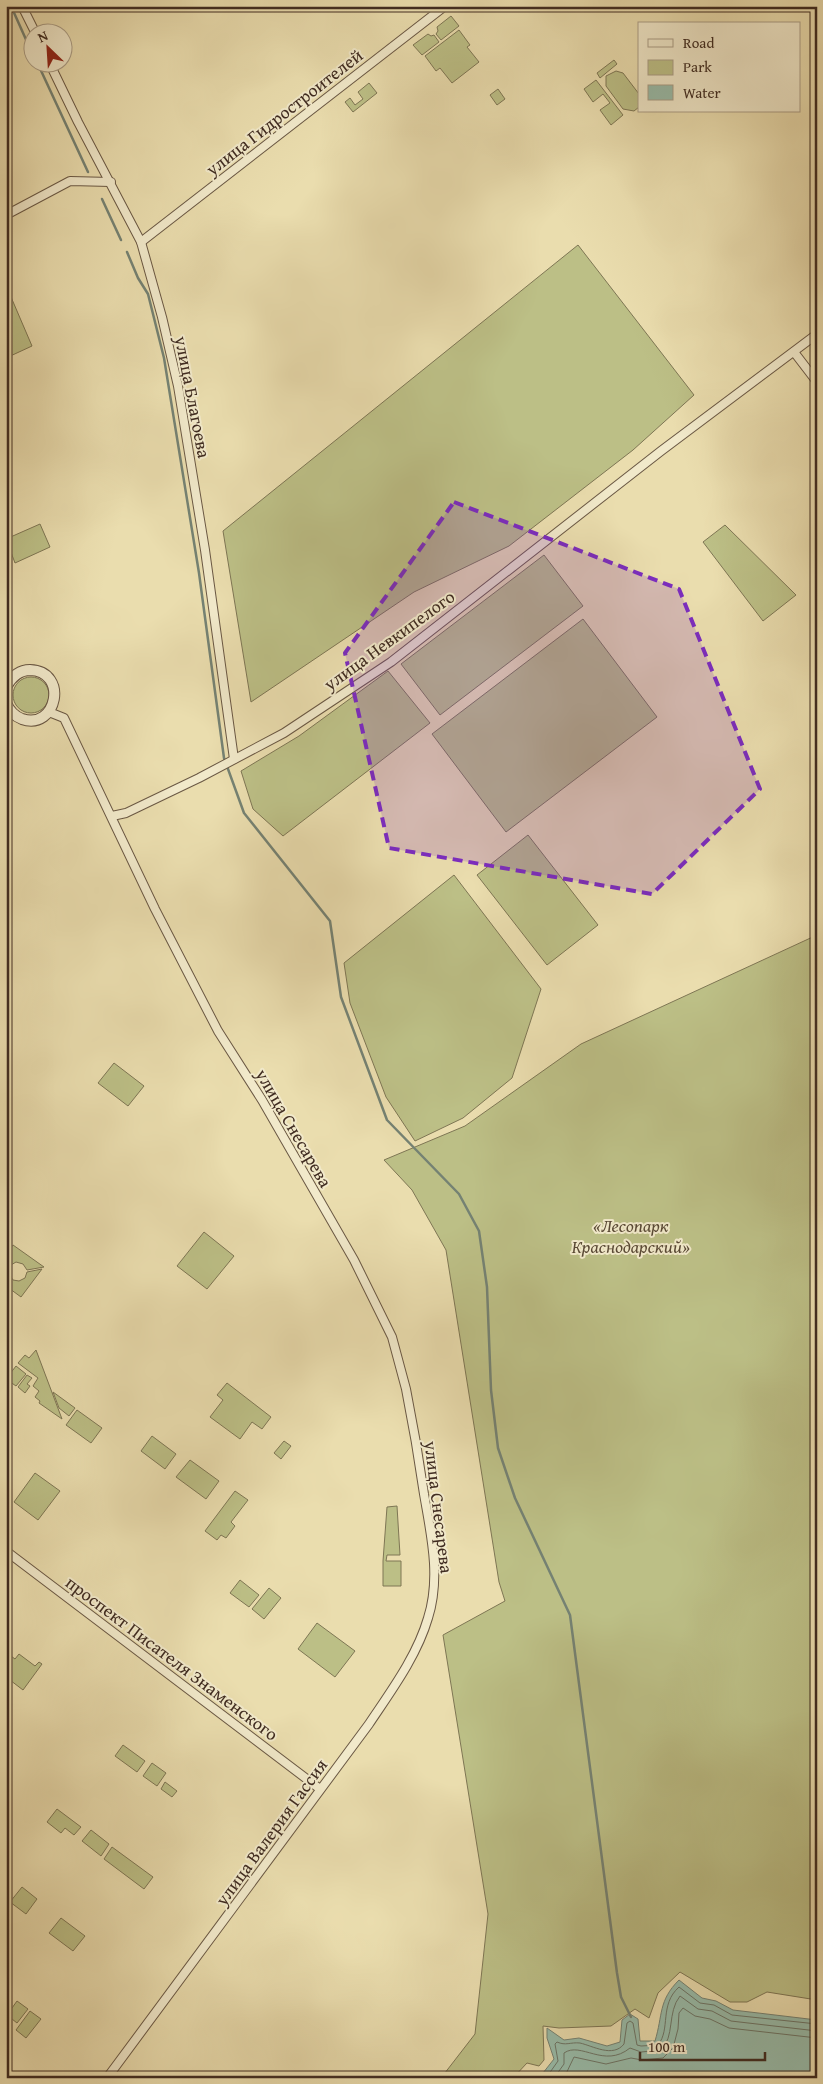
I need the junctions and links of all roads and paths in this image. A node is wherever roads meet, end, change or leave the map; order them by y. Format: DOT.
graph roads {
  1 [pos="22,6"];
  2 [pos="445,6"];
  3 [pos="30,22"];
  4 [pos="54,72"];
  5 [pos="108,182"];
  6 [pos="6,215"];
  7 [pos="141,242"];
  8 [pos="817,334"];
  9 [pos="794,352"];
  10 [pos="817,382"];
  11 [pos="6,687"];
  12 [pos="8,708"];
  13 [pos="49,712"];
  14 [pos="232,761"];
  15 [pos="112,816"];
  16 [pos="6,1551"];
  17 [pos="434,1590"];
  18 [pos="320,1789"];
  19 [pos="107,2078"];
  1 -- 3 [label="street"];
  2 -- 7 [label="street, улица Гидростроителей"];
  4 -- 5 [label="street, улица Благоева"];
  5 -- 6 [label="street"];
  5 -- 7 [label="street, улица Благоева"];
  7 -- 14 [label="street, улица Благоева"];
  8 -- 9 [label="street, улица Невкипелого"];
  9 -- 10 [label="street"];
  9 -- 14 [label="street, улица Невкипелого"];
  11 -- 13 [label="street"];
  12 -- 13 [label="street"];
  13 -- 15 [label="street, улица Снесарева"];
  14 -- 15 [label="street, улица Невкипелого"];
  15 -- 17 [label="street, улица Снесарева"];
  16 -- 18 [label="street, проспект Писателя Знаменского"];
  17 -- 18 [label="street, улица Валерия Гассия"];
  18 -- 19 [label="street, улица Валерия Гассия"];
}
